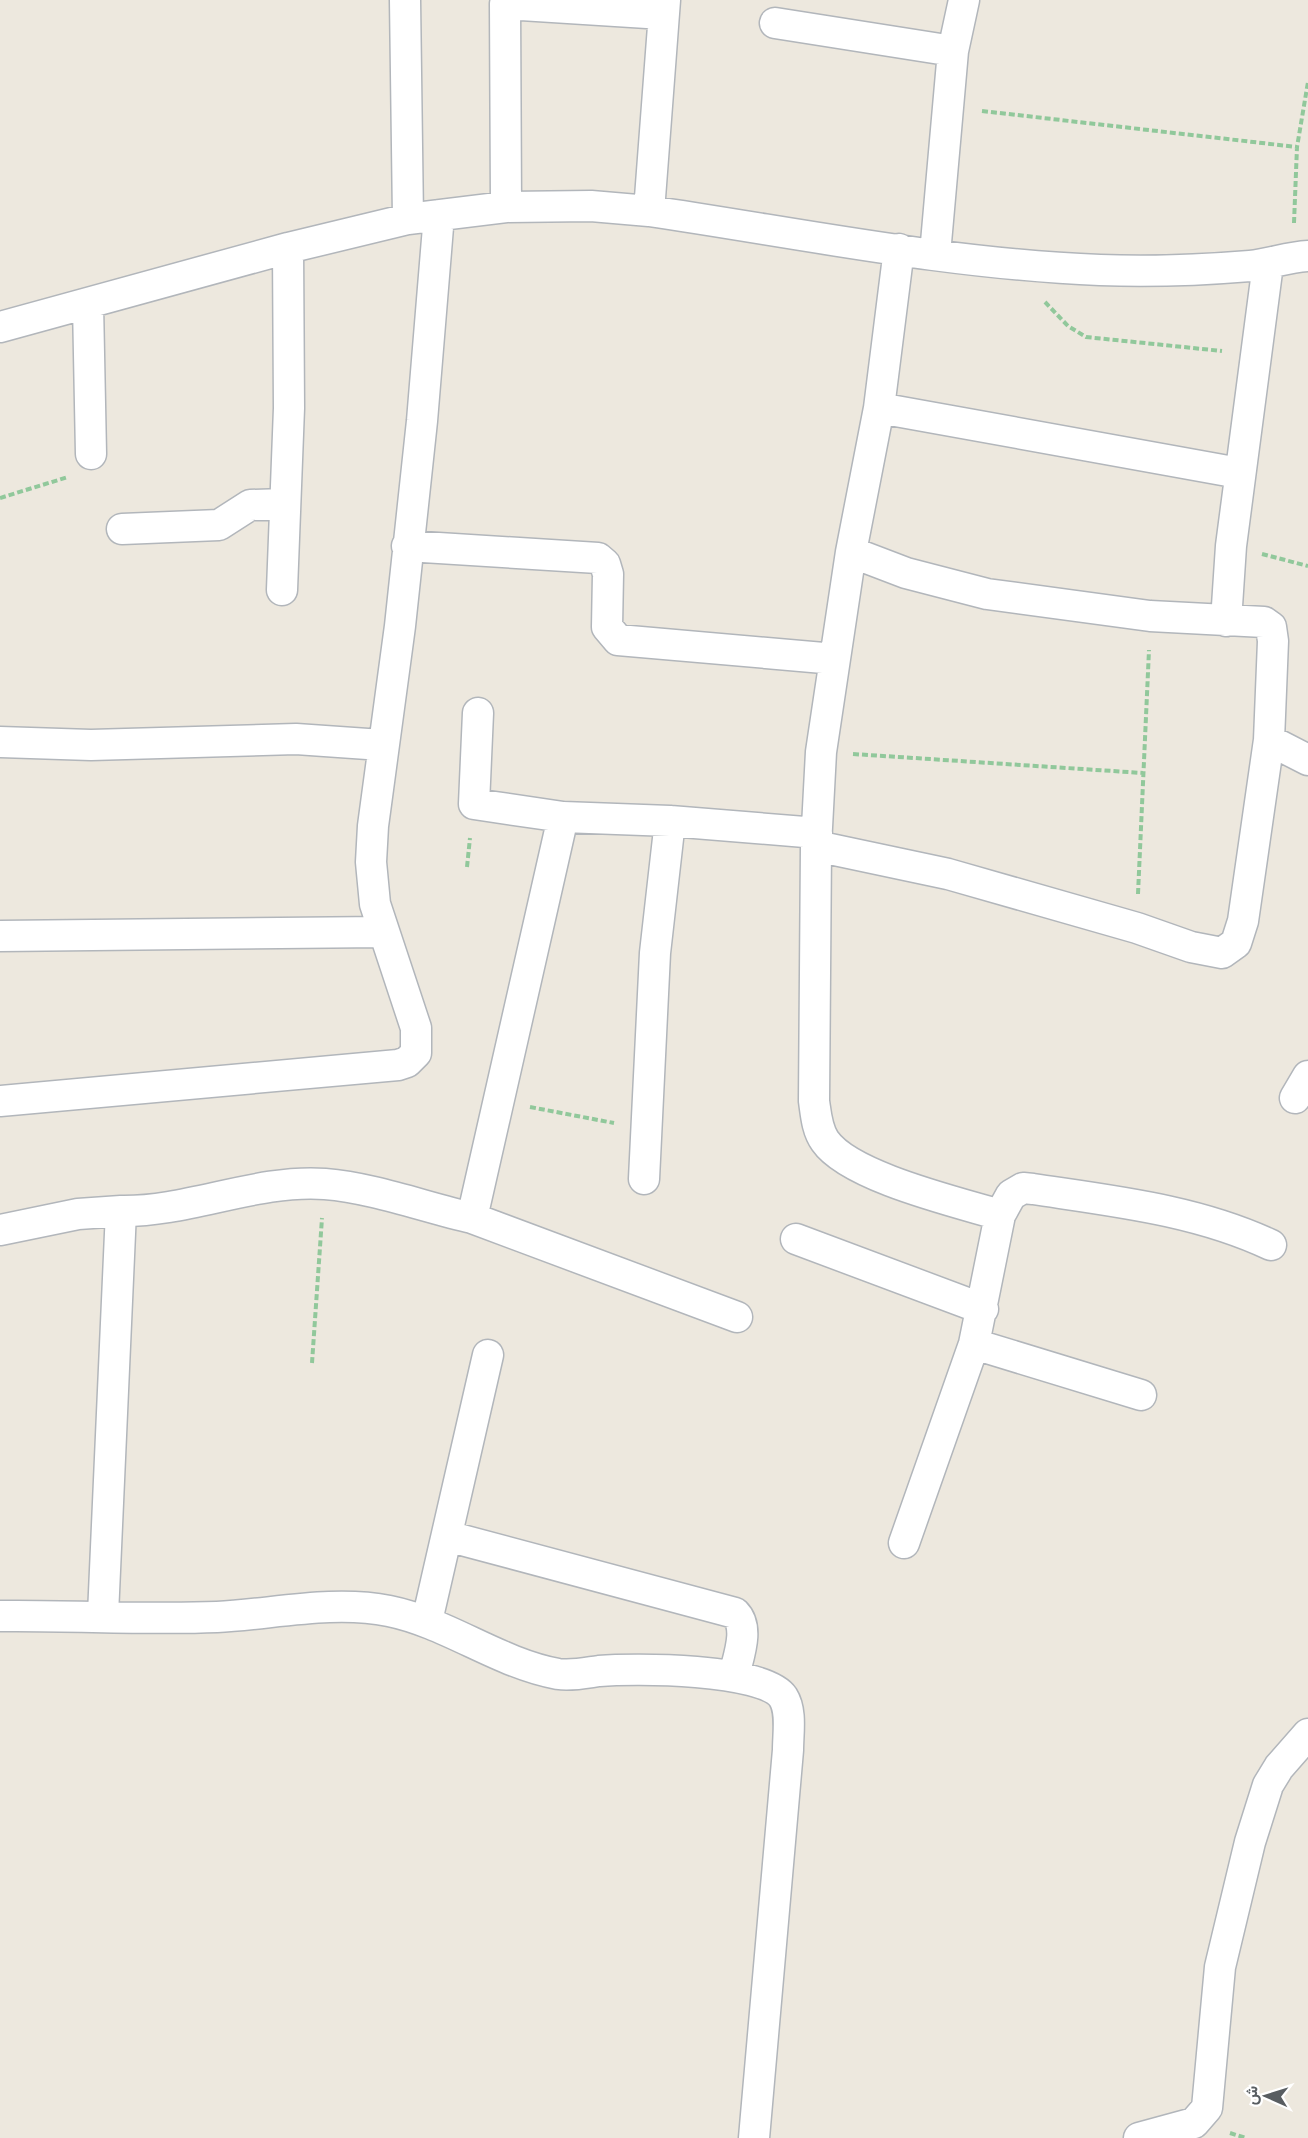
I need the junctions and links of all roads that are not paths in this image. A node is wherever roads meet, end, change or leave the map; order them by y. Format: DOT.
graph roads {
  1 [pos="405,0"];
  2 [pos="964,0"];
  3 [pos="505,2"];
  4 [pos="664,7"];
  5 [pos="775,23"];
  6 [pos="953,51"];
  7 [pos="506,207"];
  8 [pos="649,211"];
  9 [pos="439,215"];
  10 [pos="408,219"];
  11 [pos="288,248"];
  12 [pos="899,249"];
  13 [pos="935,254"];
  14 [pos="1290,259"];
  15 [pos="88,304"];
  16 [pos="0,327"];
  17 [pos="879,408"];
  18 [pos="91,454"];
  19 [pos="1239,473"];
  20 [pos="285,504"];
  21 [pos="122,529"];
  22 [pos="407,546"];
  23 [pos="851,552"];
  24 [pos="282,590"];
  25 [pos="1226,621"];
  26 [pos="835,659"];
  27 [pos="478,713"];
  28 [pos="1269,740"];
  29 [pos="0,742"];
  30 [pos="382,746"];
  31 [pos="1308,760"];
  32 [pos="563,817"];
  33 [pos="670,821"];
  34 [pos="817,839"];
  35 [pos="382,932"];
  36 [pos="0,936"];
  37 [pos="0,1101"];
  38 [pos="644,1179"];
  39 [pos="121,1211"];
  40 [pos="1000,1215"];
  41 [pos="472,1218"];
  42 [pos="0,1230"];
  43 [pos="795,1239"];
  44 [pos="1271,1245"];
  45 [pos="983,1308"];
  46 [pos="737,1317"];
  47 [pos="974,1344"];
  48 [pos="488,1355"];
  49 [pos="1141,1395"];
  50 [pos="447,1536"];
  51 [pos="904,1543"];
  52 [pos="103,1615"];
  53 [pos="0,1616"];
  54 [pos="427,1621"];
  55 [pos="734,1676"];
  56 [pos="1308,1734"];
  57 [pos="754,2138"];
  58 [pos="1139,2138"];
  1 -- 10 [label="street"];
  2 -- 6 [label="street"];
  3 -- 4 [label="street"];
  3 -- 7 [label="street"];
  4 -- 8 [label="street"];
  5 -- 6 [label="street"];
  6 -- 13 [label="street"];
  7 -- 8 [label="street"];
  7 -- 9 [label="street"];
  8 -- 12 [label="street"];
  9 -- 10 [label="street"];
  9 -- 22 [label="street"];
  10 -- 11 [label="street"];
  11 -- 15 [label="street"];
  11 -- 20 [label="street"];
  12 -- 13 [label="street"];
  12 -- 17 [label="street"];
  13 -- 14 [label="street"];
  14 -- 19 [label="street"];
  15 -- 16 [label="street"];
  15 -- 18 [label="street"];
  17 -- 19 [label="street"];
  17 -- 23 [label="street"];
  19 -- 25 [label="street"];
  20 -- 21 [label="street"];
  20 -- 24 [label="street"];
  22 -- 26 [label="street"];
  22 -- 30 [label="street"];
  23 -- 25 [label="street"];
  23 -- 26 [label="street"];
  25 -- 28 [label="street"];
  26 -- 34 [label="street"];
  27 -- 32 [label="street"];
  28 -- 31 [label="street"];
  28 -- 34 [label="street"];
  29 -- 30 [label="street"];
  30 -- 35 [label="street"];
  32 -- 33 [label="street"];
  32 -- 41 [label="street"];
  33 -- 34 [label="street"];
  33 -- 38 [label="street"];
  34 -- 40 [label="street"];
  35 -- 36 [label="street"];
  35 -- 37 [label="street"];
  39 -- 41 [label="street"];
  39 -- 42 [label="street"];
  39 -- 52 [label="street"];
  40 -- 44 [label="street"];
  40 -- 45 [label="street"];
  41 -- 46 [label="street"];
  43 -- 45 [label="street"];
  45 -- 47 [label="street"];
  47 -- 49 [label="street"];
  47 -- 51 [label="street"];
  48 -- 50 [label="street"];
  50 -- 54 [label="street"];
  50 -- 55 [label="street"];
  52 -- 53 [label="street"];
  52 -- 54 [label="street"];
  54 -- 55 [label="street"];
  55 -- 57 [label="street"];
  56 -- 58 [label="street"];
}
